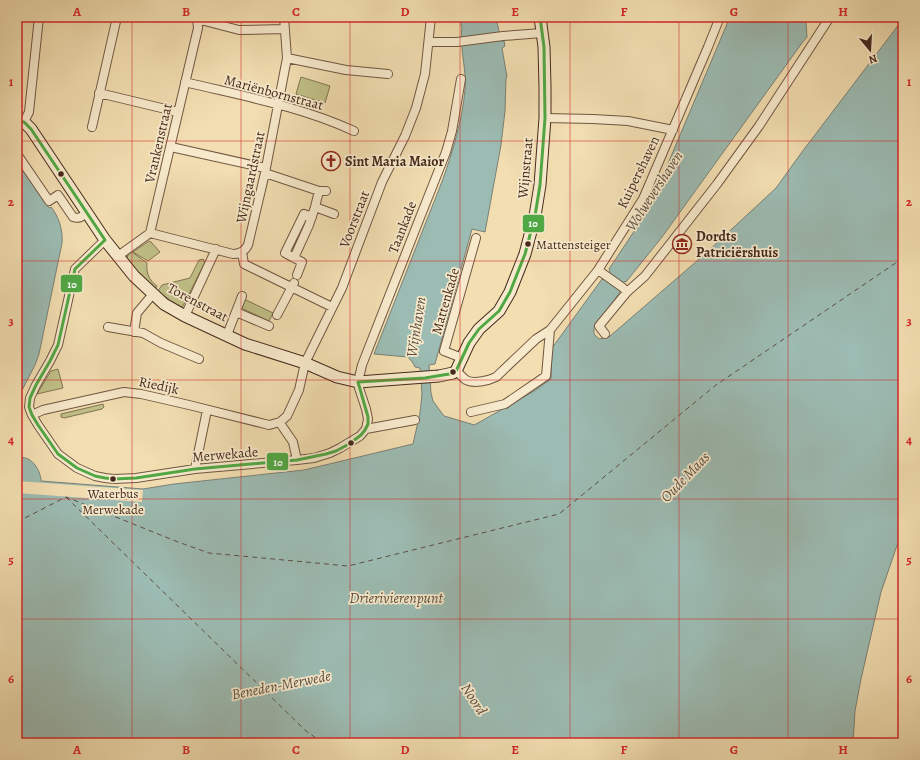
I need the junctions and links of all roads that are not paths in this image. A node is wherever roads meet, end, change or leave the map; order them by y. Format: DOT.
graph roads {
  1 [pos="39,17"];
  2 [pos="117,17"];
  3 [pos="284,17"];
  4 [pos="431,17"];
  5 [pos="540,17"];
  6 [pos="720,17"];
  7 [pos="830,17"];
  8 [pos="195,18"];
  9 [pos="285,29"];
  10 [pos="542,33"];
  11 [pos="429,42"];
  12 [pos="287,58"];
  13 [pos="388,74"];
  14 [pos="461,79"];
  15 [pos="185,82"];
  16 [pos="99,93"];
  17 [pos="278,104"];
  18 [pos="178,112"];
  19 [pos="545,118"];
  20 [pos="21,122"];
  21 [pos="92,127"];
  22 [pos="673,130"];
  23 [pos="354,131"];
  24 [pos="171,146"];
  25 [pos="17,154"];
  26 [pos="265,171"];
  27 [pos="315,207"];
  28 [pos="86,213"];
  29 [pos="334,214"];
  30 [pos="150,234"];
  31 [pos="476,238"];
  32 [pos="105,240"];
  33 [pos="216,249"];
  34 [pos="242,252"];
  35 [pos="118,256"];
  36 [pos="598,270"];
  37 [pos="294,281"];
  38 [pos="625,289"];
  39 [pos="153,294"];
  40 [pos="242,296"];
  41 [pos="332,307"];
  42 [pos="236,312"];
  43 [pos="277,315"];
  44 [pos="185,316"];
  45 [pos="269,326"];
  46 [pos="108,327"];
  47 [pos="550,330"];
  48 [pos="134,332"];
  49 [pos="605,334"];
  50 [pos="227,335"];
  51 [pos="199,358"];
  52 [pos="462,358"];
  53 [pos="305,363"];
  54 [pos="456,371"];
  55 [pos="358,382"];
  56 [pos="208,410"];
  57 [pos="471,412"];
  58 [pos="32,415"];
  59 [pos="415,420"];
  60 [pos="281,424"];
  61 [pos="366,429"];
  62 [pos="297,460"];
  63 [pos="195,469"];
  1 -- 20 [label="street"];
  2 -- 16 [label="street"];
  3 -- 9 [label="street, Wijngaardstraat"];
  4 -- 11 [label="street, Voorstraat"];
  5 -- 10 [label="street, Wijnstraat"];
  6 -- 22 [label="street, Kuipershaven"];
  7 -- 38 [label="street"];
  8 -- 9 [label="street"];
  8 -- 15 [label="street, Vrankenstraat"];
  9 -- 12 [label="street, Wijngaardstraat"];
  10 -- 11 [label="street"];
  10 -- 19 [label="street, Wijnstraat"];
  11 -- 41 [label="street, Voorstraat"];
  12 -- 13 [label="street"];
  12 -- 17 [label="street, Wijngaardstraat"];
  14 -- 55 [label="street, Taankade"];
  15 -- 17 [label="street, Mariënbornstraat"];
  15 -- 18 [label="street, Vrankenstraat"];
  16 -- 18 [label="street"];
  16 -- 21 [label="street"];
  17 -- 23 [label="street, Mariënbornstraat"];
  17 -- 26 [label="street, Wijngaardstraat"];
  18 -- 24 [label="street, Vrankenstraat"];
  19 -- 22 [label="street"];
  19 -- 52 [label="street, Wijnstraat"];
  20 -- 28 [label="street, Torenstraat"];
  22 -- 36 [label="street, Kuipershaven"];
  24 -- 26 [label="street"];
  24 -- 30 [label="street, Vrankenstraat"];
  25 -- 28 [label="street"];
  26 -- 27 [label="street"];
  26 -- 34 [label="street, Wijngaardstraat"];
  27 -- 29 [label="street"];
  27 -- 37 [label="street"];
  28 -- 32 [label="street, Torenstraat"];
  30 -- 33 [label="street"];
  30 -- 35 [label="street"];
  31 -- 52 [label="street, Mattenkade"];
  32 -- 35 [label="street, Torenstraat"];
  32 -- 58 [label="street"];
  33 -- 34 [label="street"];
  33 -- 44 [label="street"];
  34 -- 37 [label="street"];
  35 -- 39 [label="street, Torenstraat"];
  36 -- 38 [label="street"];
  36 -- 47 [label="street, Kuipershaven"];
  37 -- 41 [label="street"];
  37 -- 43 [label="street"];
  38 -- 49 [label="street"];
  39 -- 44 [label="street, Torenstraat"];
  39 -- 48 [label="street"];
  40 -- 42 [label="street"];
  41 -- 53 [label="street, Voorstraat"];
  42 -- 45 [label="street"];
  42 -- 50 [label="street"];
  44 -- 50 [label="street, Torenstraat"];
  46 -- 48 [label="street"];
  47 -- 54 [label="street, Kuipershaven"];
  47 -- 57 [label="street"];
  48 -- 51 [label="street"];
  50 -- 53 [label="street, Torenstraat"];
  52 -- 54 [label="street, Wijnstraat"];
  53 -- 55 [label="street, Torenstraat"];
  53 -- 60 [label="street, Voorstraat"];
  54 -- 55 [label="street, Torenstraat"];
  55 -- 61 [label="street"];
  56 -- 58 [label="street, Riedijk"];
  56 -- 60 [label="street, Riedijk"];
  56 -- 63 [label="street"];
  58 -- 63 [label="street, Merwekade"];
  59 -- 61 [label="street, Merwekade"];
  60 -- 62 [label="street"];
  61 -- 62 [label="street, Merwekade"];
  62 -- 63 [label="street, Merwekade"];
}
